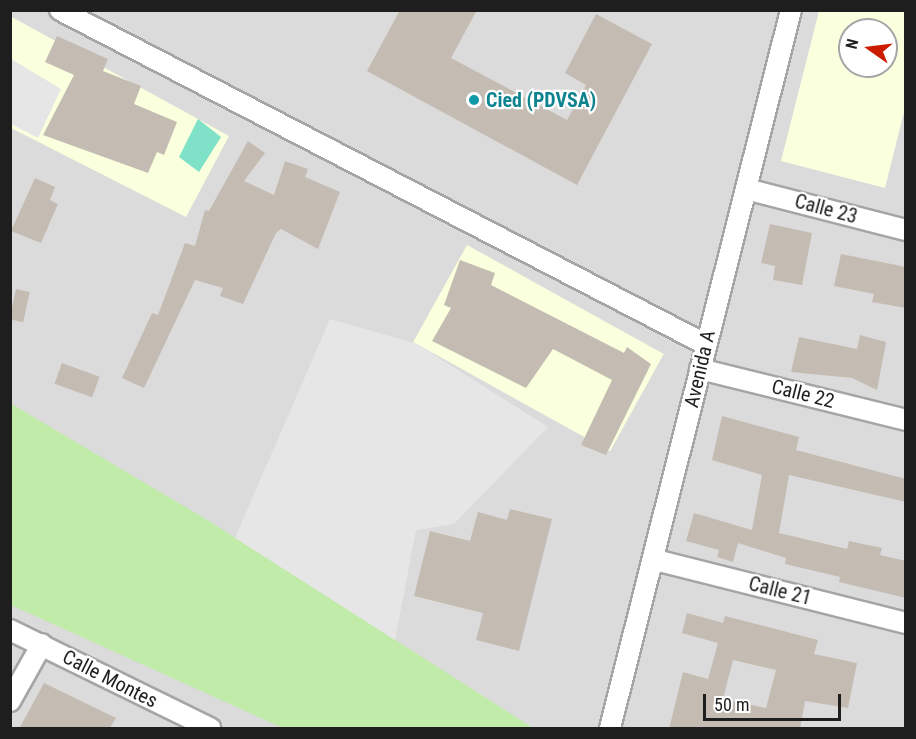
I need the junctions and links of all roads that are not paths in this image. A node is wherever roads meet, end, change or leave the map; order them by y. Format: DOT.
graph roads {
  1 [pos="60,10"];
  2 [pos="791,10"];
  3 [pos="746,189"];
  4 [pos="906,230"];
  5 [pos="705,344"];
  6 [pos="700,369"];
  7 [pos="906,420"];
  8 [pos="655,560"];
  9 [pos="906,623"];
  10 [pos="10,630"];
  11 [pos="42,644"];
  12 [pos="10,701"];
  13 [pos="210,729"];
  14 [pos="610,729"];
  1 -- 5 [label="street"];
  2 -- 3 [label="street, Avenida A"];
  3 -- 4 [label="street, Calle 23"];
  3 -- 5 [label="street, Avenida A"];
  5 -- 6 [label="street, Avenida A"];
  6 -- 7 [label="street, Calle 22"];
  6 -- 8 [label="street, Avenida A"];
  8 -- 9 [label="street, Calle 21"];
  8 -- 14 [label="street, Avenida A"];
  10 -- 11 [label="street, Calle Montes"];
  11 -- 12 [label="street"];
  11 -- 13 [label="street, Calle Montes"];
}
